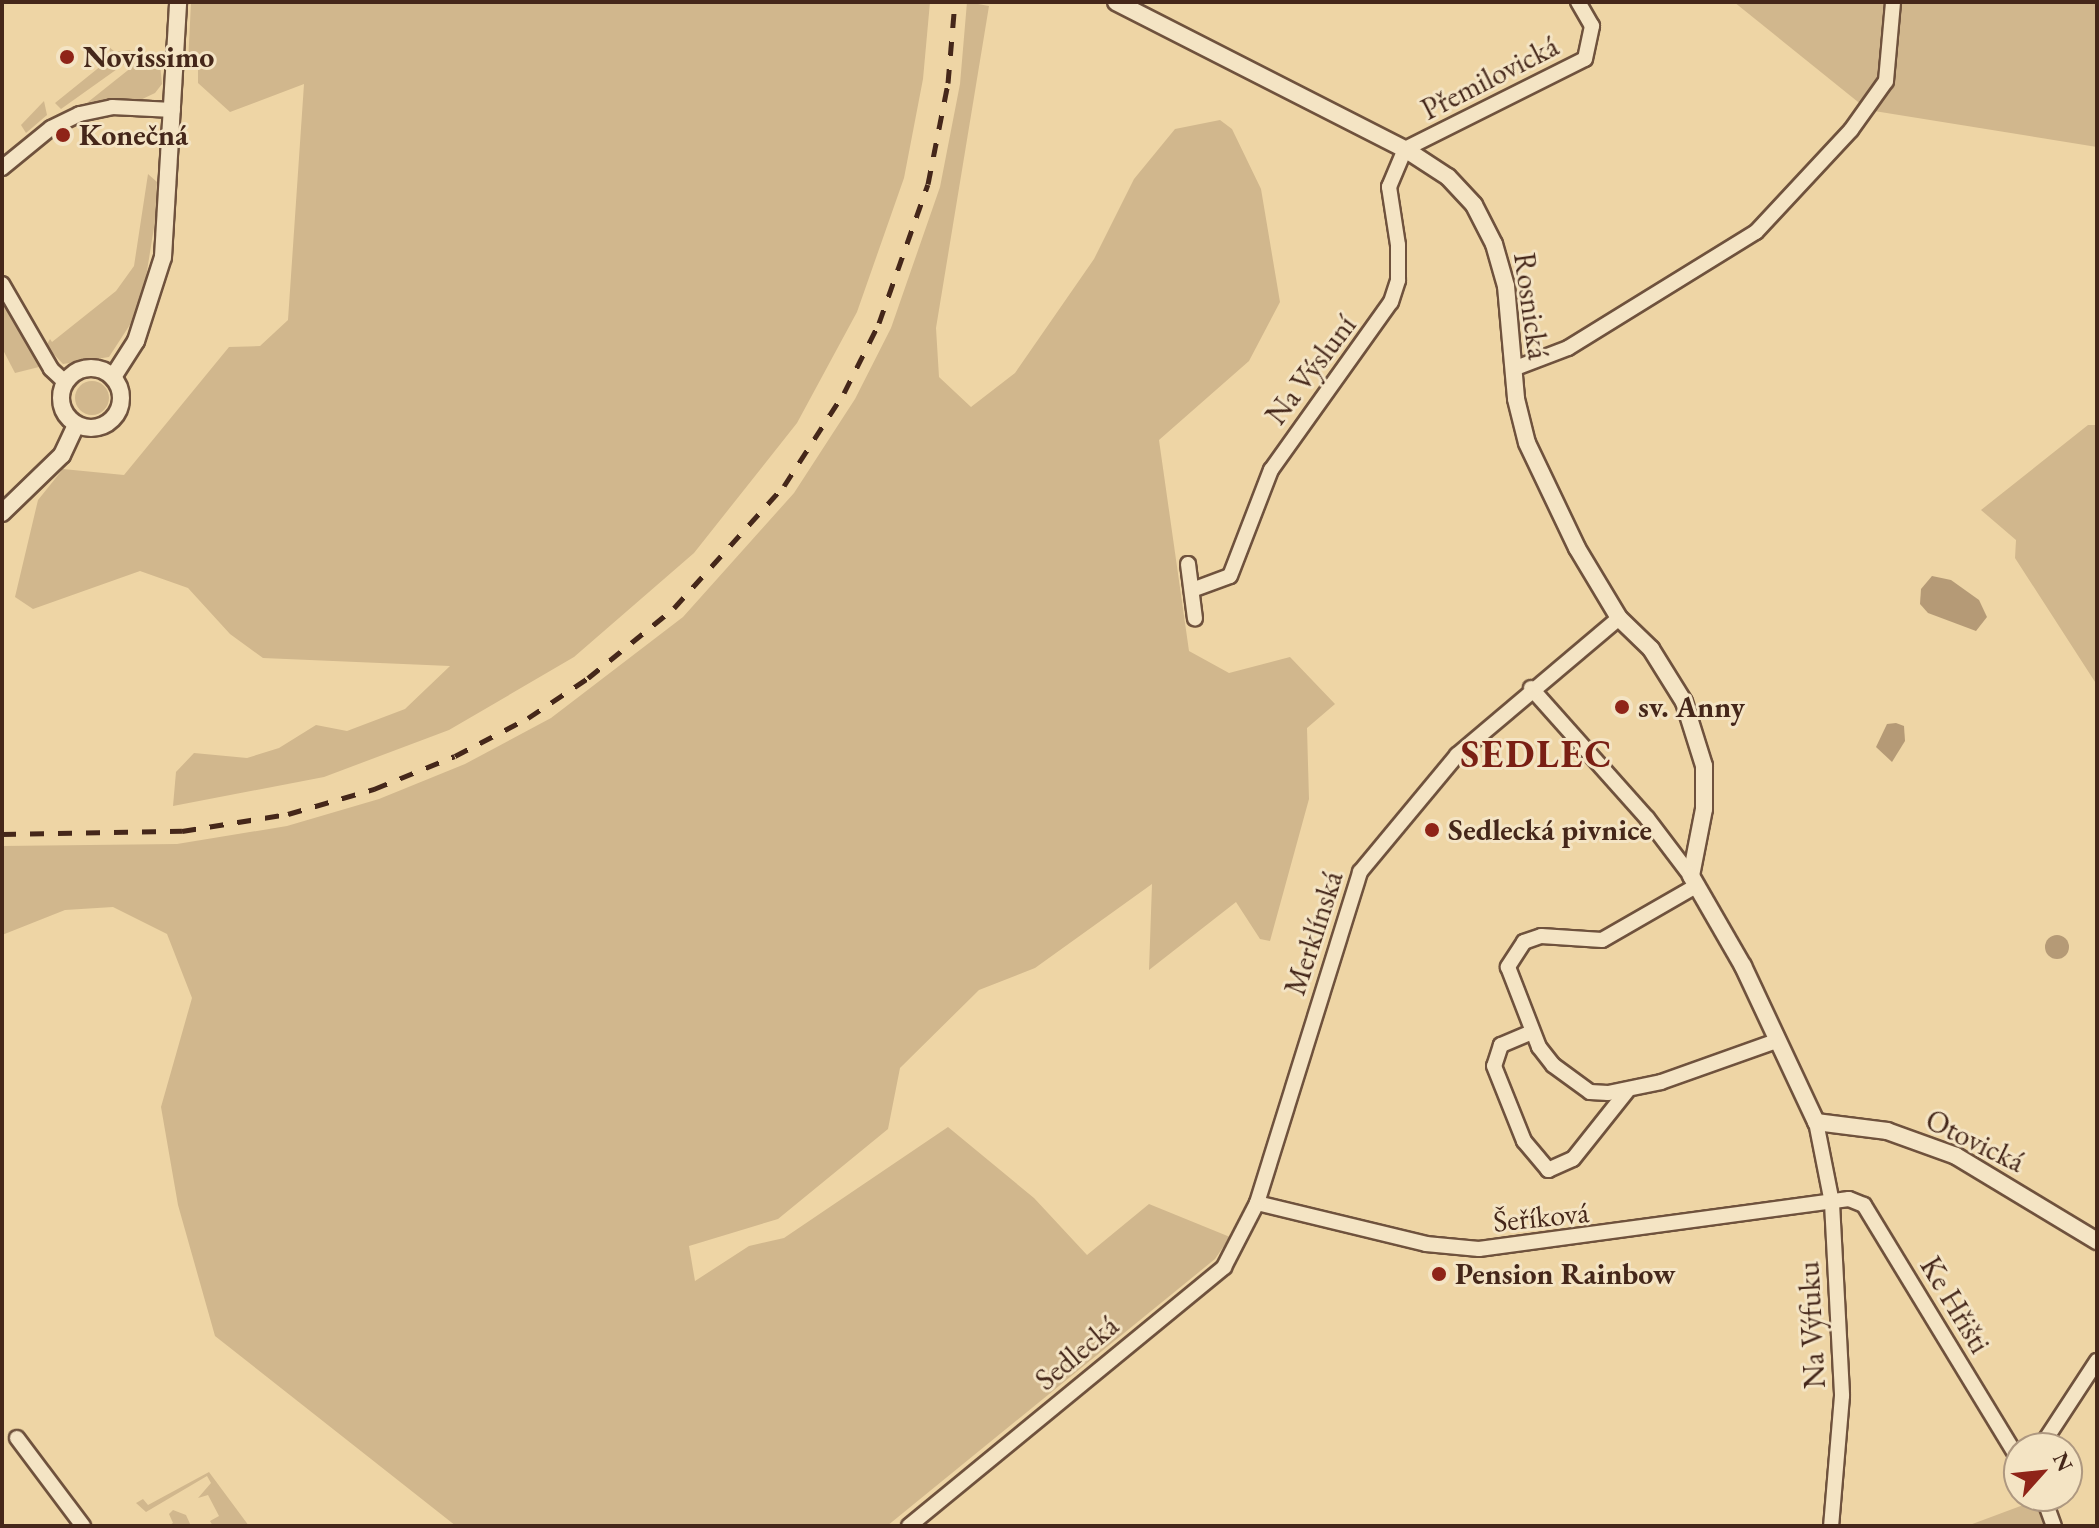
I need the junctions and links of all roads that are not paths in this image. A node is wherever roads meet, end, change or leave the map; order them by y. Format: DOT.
graph roads {
  1 [pos="178,2"];
  2 [pos="1116,2"];
  3 [pos="1578,2"];
  4 [pos="1893,2"];
  5 [pos="173,110"];
  6 [pos="1405,149"];
  7 [pos="2,168"];
  8 [pos="2,284"];
  9 [pos="1513,369"];
  10 [pos="113,377"];
  11 [pos="65,382"];
  12 [pos="76,425"];
  13 [pos="2,513"];
  14 [pos="1188,564"];
  15 [pos="1192,590"];
  16 [pos="1619,618"];
  17 [pos="1195,619"];
  18 [pos="1531,688"];
  19 [pos="1693,881"];
  20 [pos="1532,1032"];
  21 [pos="1776,1041"];
  22 [pos="1627,1091"];
  23 [pos="1816,1122"];
  24 [pos="1257,1203"];
  25 [pos="1832,1203"];
  26 [pos="2097,1241"];
  27 [pos="2097,1361"];
  28 [pos="2050,1432"];
  29 [pos="2003,1434"];
  30 [pos="17,1438"];
  31 [pos="83,1526"];
  32 [pos="909,1526"];
  33 [pos="1831,1526"];
  1 -- 5 [label="street"];
  2 -- 6 [label="street, Rosnická"];
  3 -- 6 [label="street, Přemilovická"];
  4 -- 9 [label="street"];
  5 -- 7 [label="street"];
  5 -- 10 [label="street"];
  6 -- 9 [label="street, Rosnická"];
  6 -- 15 [label="street, Na Výsluní"];
  8 -- 11 [label="street"];
  9 -- 16 [label="street, Rosnická"];
  10 -- 11 [label="street"];
  10 -- 12 [label="street"];
  11 -- 12 [label="street"];
  12 -- 13 [label="street"];
  14 -- 15 [label="street"];
  15 -- 17 [label="street"];
  16 -- 18 [label="street, Merklínská"];
  16 -- 19 [label="street"];
  18 -- 19 [label="street"];
  18 -- 24 [label="street, Merklínská"];
  19 -- 20 [label="street"];
  19 -- 21 [label="street"];
  20 -- 22 [label="street"];
  20 -- 22 [label="street"];
  21 -- 22 [label="street"];
  21 -- 23 [label="street"];
  23 -- 25 [label="street, Na Výfuku"];
  23 -- 26 [label="street, Otovická"];
  24 -- 25 [label="street, Šeříková"];
  24 -- 32 [label="street, Sedlecká"];
  25 -- 29 [label="street, Ke Hřišti"];
  25 -- 33 [label="street, Na Výfuku"];
  27 -- 28 [label="street"];
  30 -- 31 [label="street"];
}
